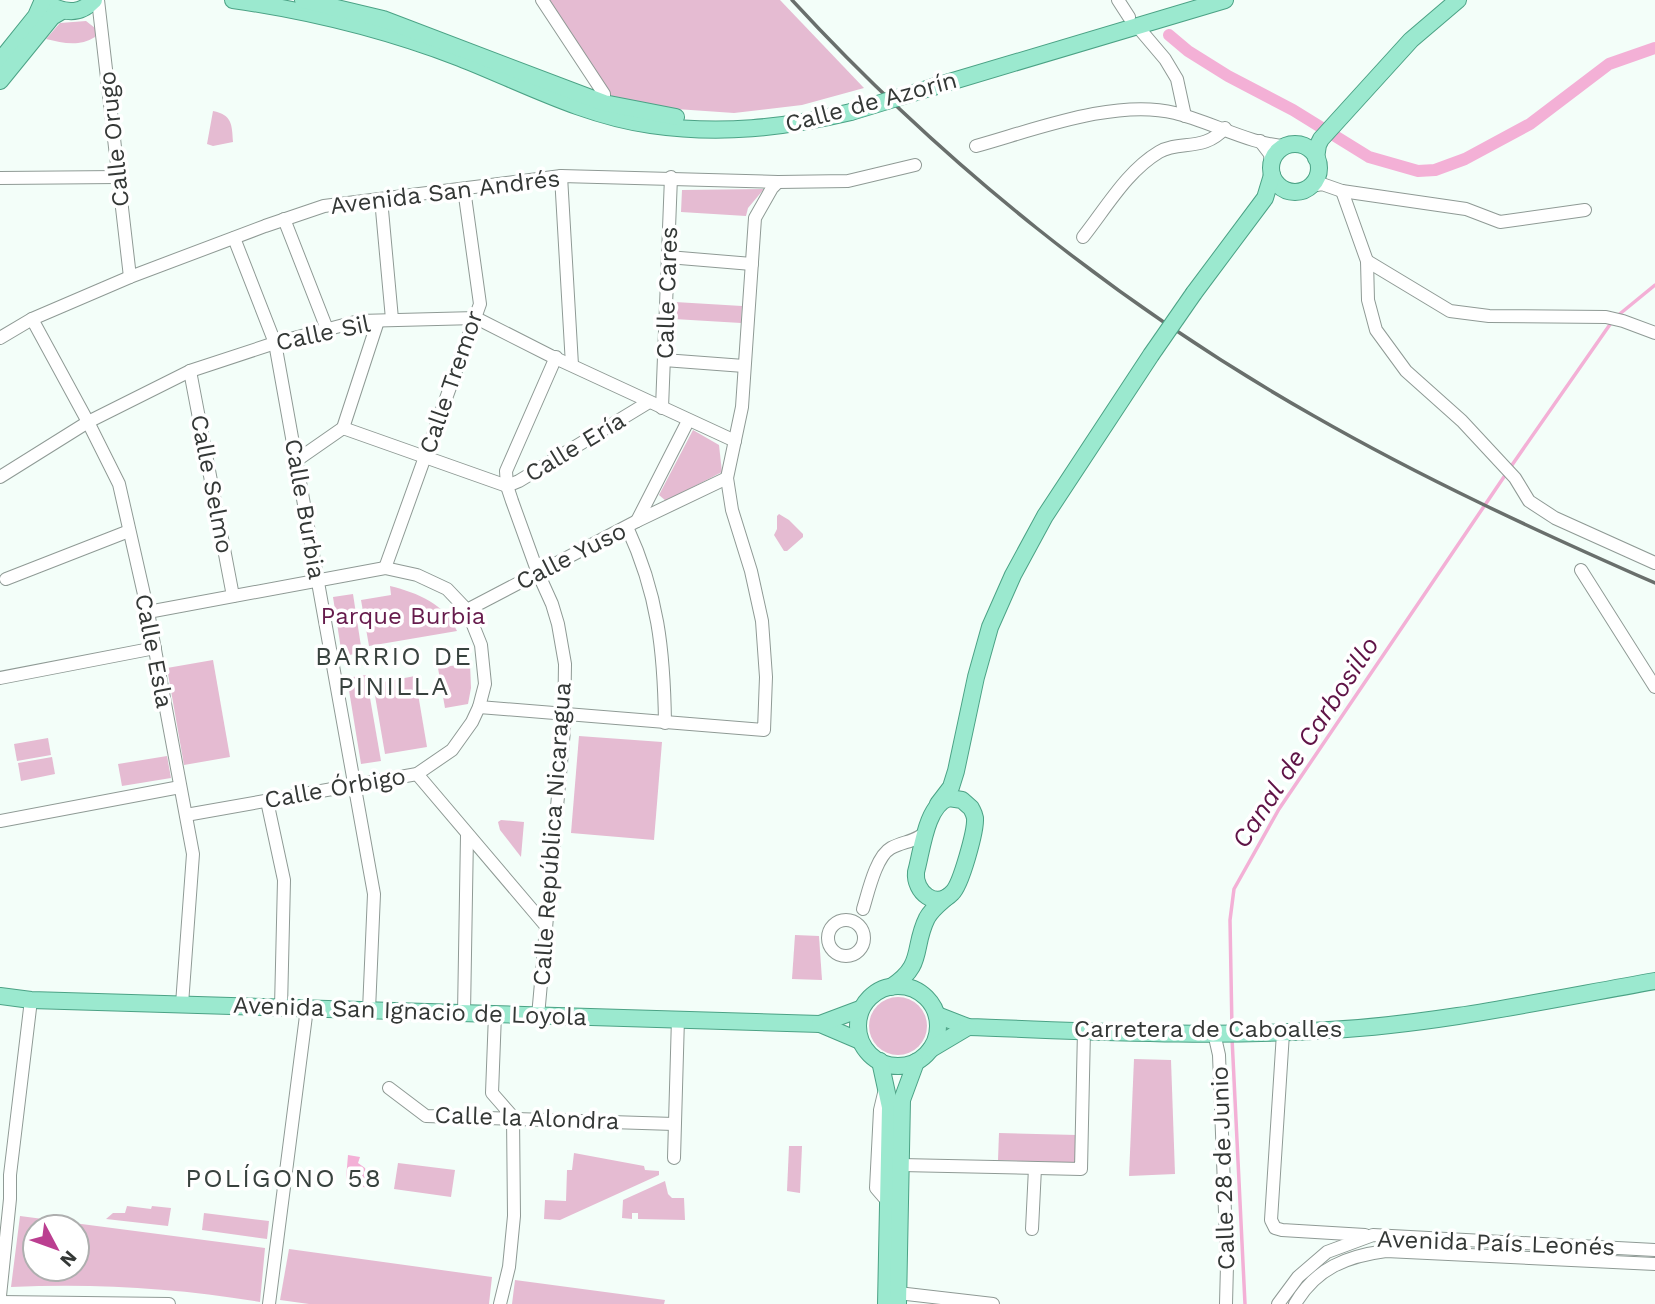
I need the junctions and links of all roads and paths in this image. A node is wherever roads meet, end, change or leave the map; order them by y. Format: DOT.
graph roads {
  1 [pos="44,0"];
  2 [pos="96,0"];
  3 [pos="233,0"];
  4 [pos="303,0"];
  5 [pos="542,0"];
  6 [pos="1118,0"];
  7 [pos="1190,0"];
  8 [pos="1225,0"];
  9 [pos="1458,0"];
  10 [pos="62,11"];
  11 [pos="1133,22"];
  12 [pos="0,61"];
  13 [pos="0,81"];
  14 [pos="604,103"];
  15 [pos="848,107"];
  16 [pos="1185,116"];
  17 [pos="1225,128"];
  18 [pos="1326,134"];
  19 [pos="1260,141"];
  20 [pos="976,146"];
  21 [pos="1295,146"];
  22 [pos="915,165"];
  23 [pos="1272,170"];
  24 [pos="1317,175"];
  25 [pos="561,176"];
  26 [pos="118,177"];
  27 [pos="671,177"];
  28 [pos="0,178"];
  29 [pos="778,182"];
  30 [pos="464,189"];
  31 [pos="1291,191"];
  32 [pos="1342,191"];
  33 [pos="1265,198"];
  34 [pos="381,199"];
  35 [pos="1585,210"];
  36 [pos="284,219"];
  37 [pos="1083,237"];
  38 [pos="234,238"];
  39 [pos="668,257"];
  40 [pos="1367,261"];
  41 [pos="752,264"];
  42 [pos="130,277"];
  43 [pos="476,318"];
  44 [pos="33,319"];
  45 [pos="392,319"];
  46 [pos="378,321"];
  47 [pos="327,329"];
  48 [pos="1655,333"];
  49 [pos="0,338"];
  50 [pos="275,343"];
  51 [pos="556,357"];
  52 [pos="664,360"];
  53 [pos="572,365"];
  54 [pos="744,366"];
  55 [pos="190,371"];
  56 [pos="649,402"];
  57 [pos="662,408"];
  58 [pos="688,421"];
  59 [pos="88,422"];
  60 [pos="343,428"];
  61 [pos="735,441"];
  62 [pos="426,457"];
  63 [pos="297,460"];
  64 [pos="0,477"];
  65 [pos="727,478"];
  66 [pos="507,486"];
  67 [pos="632,524"];
  68 [pos="129,531"];
  69 [pos="1655,563"];
  70 [pos="385,568"];
  71 [pos="1581,570"];
  72 [pos="538,573"];
  73 [pos="6,579"];
  74 [pos="318,580"];
  75 [pos="233,597"];
  76 [pos="467,610"];
  77 [pos="148,612"];
  78 [pos="155,648"];
  79 [pos="0,678"];
  80 [pos="1655,687"];
  81 [pos="479,707"];
  82 [pos="565,714"];
  83 [pos="665,723"];
  84 [pos="956,771"];
  85 [pos="417,774"];
  86 [pos="355,786"];
  87 [pos="180,787"];
  88 [pos="267,801"];
  89 [pos="967,803"];
  90 [pos="938,804"];
  91 [pos="186,815"];
  92 [pos="0,821"];
  93 [pos="927,831"];
  94 [pos="467,835"];
  95 [pos="895,847"];
  96 [pos="918,864"];
  97 [pos="919,890"];
  98 [pos="947,897"];
  99 [pos="925,922"];
  100 [pos="857,924"];
  101 [pos="546,926"];
  102 [pos="914,965"];
  103 [pos="1655,981"];
  104 [pos="891,986"];
  105 [pos="0,996"];
  106 [pos="927,998"];
  107 [pos="31,1000"];
  108 [pos="188,1004"];
  109 [pos="281,1007"];
  110 [pos="307,1008"];
  111 [pos="860,1009"];
  112 [pos="369,1010"];
  113 [pos="464,1013"];
  114 [pos="495,1014"];
  115 [pos="937,1015"];
  116 [pos="538,1016"];
  117 [pos="678,1018"];
  118 [pos="820,1024"];
  119 [pos="968,1027"];
  120 [pos="1084,1030"];
  121 [pos="1283,1032"];
  122 [pos="1219,1033"];
  123 [pos="860,1041"];
  124 [pos="931,1049"];
  125 [pos="880,1061"];
  126 [pos="916,1062"];
  127 [pos="389,1088"];
  128 [pos="513,1117"];
  129 [pos="674,1124"];
  130 [pos="674,1158"];
  131 [pos="901,1165"];
  132 [pos="1035,1168"];
  133 [pos="6,1192"];
  134 [pos="892,1209"];
  135 [pos="1032,1229"];
  136 [pos="1314,1233"];
  137 [pos="1373,1236"];
  138 [pos="1655,1250"];
  139 [pos="1327,1252"];
  140 [pos="1655,1264"];
  141 [pos="0,1296"];
  142 [pos="898,1298"];
  143 [pos="0,1302"];
  144 [pos="169,1304"];
  145 [pos="269,1304"];
  146 [pos="500,1304"];
  147 [pos="886,1304"];
  148 [pos="993,1304"];
  149 [pos="1226,1304"];
  150 [pos="1278,1304"];
  151 [pos="1295,1304"];
  1 -- 10 [label="main road"];
  1 -- 12 [label="main road"];
  2 -- 10 [label="main road"];
  2 -- 26 [label="street, Calle Orugo"];
  3 -- 15 [label="main road, Calle de Azorín"];
  4 -- 14 [label="main road, Calle de Azorín"];
  5 -- 14 [label="street"];
  6 -- 11 [label="street"];
  7 -- 11 [label="main road, Calle de Azorín"];
  8 -- 11 [label="main road, Calle de Azorín"];
  9 -- 18 [label="main road"];
  10 -- 13 [label="main road"];
  11 -- 15 [label="main road, Calle de Azorín, bridge"];
  11 -- 16 [label="street"];
  14 -- 15 [label="main road, Calle de Azorín"];
  16 -- 17 [label="street"];
  16 -- 20 [label="street"];
  17 -- 19 [label="street"];
  17 -- 37 [label="street"];
  18 -- 21 [label="main road"];
  18 -- 24 [label="main road"];
  19 -- 21 [label="street"];
  19 -- 23 [label="street"];
  21 -- 23 [label="main road"];
  21 -- 24 [label="main road"];
  22 -- 29 [label="street, Avenida San Andrés"];
  23 -- 31 [label="main road"];
  23 -- 33 [label="main road"];
  24 -- 31 [label="main road"];
  24 -- 32 [label="street"];
  25 -- 27 [label="street, Avenida San Andrés"];
  25 -- 30 [label="street, Avenida San Andrés"];
  25 -- 53 [label="street"];
  26 -- 28 [label="street"];
  26 -- 42 [label="street, Calle Orugo"];
  27 -- 29 [label="street, Avenida San Andrés"];
  27 -- 39 [label="street, Calle Cares"];
  29 -- 41 [label="street"];
  30 -- 34 [label="street, Avenida San Andrés"];
  30 -- 43 [label="street, Calle Tremor"];
  31 -- 33 [label="main road"];
  32 -- 35 [label="street"];
  32 -- 40 [label="street"];
  33 -- 84 [label="main road, bridge"];
  34 -- 36 [label="street, Avenida San Andrés"];
  34 -- 45 [label="street"];
  36 -- 38 [label="street, Avenida San Andrés"];
  36 -- 47 [label="street"];
  38 -- 42 [label="street, Avenida San Andrés"];
  38 -- 50 [label="street, Calle Burbia"];
  39 -- 41 [label="street"];
  39 -- 52 [label="street, Calle Cares"];
  40 -- 48 [label="street"];
  40 -- 69 [label="street"];
  41 -- 54 [label="street"];
  42 -- 44 [label="street, Avenida San Andrés"];
  43 -- 45 [label="street, Calle Sil"];
  43 -- 51 [label="street, Calle Sil"];
  43 -- 62 [label="street, Calle Tremor"];
  44 -- 49 [label="street, Avenida San Andrés"];
  44 -- 59 [label="street, Calle Esla"];
  45 -- 46 [label="street, Calle Sil"];
  46 -- 47 [label="street, Calle Sil"];
  46 -- 60 [label="street"];
  47 -- 50 [label="street, Calle Sil"];
  50 -- 55 [label="street, Calle Sil"];
  50 -- 63 [label="street, Calle Burbia"];
  51 -- 53 [label="street, Calle Sil"];
  51 -- 66 [label="street"];
  52 -- 54 [label="street"];
  52 -- 57 [label="street, Calle Cares"];
  53 -- 56 [label="street, Calle Sil"];
  54 -- 61 [label="street"];
  55 -- 59 [label="street, Calle Sil"];
  55 -- 75 [label="street, Calle Selmo"];
  56 -- 57 [label="street, Calle Sil"];
  56 -- 66 [label="street, Calle Ería"];
  57 -- 58 [label="street, Calle Sil"];
  58 -- 61 [label="street, Calle Sil"];
  58 -- 67 [label="street, Calle Yuso"];
  59 -- 64 [label="street, Calle Sil"];
  59 -- 68 [label="street, Calle Esla"];
  60 -- 62 [label="street"];
  60 -- 63 [label="street"];
  61 -- 65 [label="street"];
  62 -- 66 [label="street"];
  62 -- 70 [label="street, Calle Tremor"];
  63 -- 74 [label="street, Calle Burbia"];
  65 -- 67 [label="street, Calle Yuso"];
  65 -- 83 [label="street"];
  66 -- 72 [label="street, Calle Ería"];
  67 -- 72 [label="street, Calle Yuso"];
  67 -- 83 [label="street"];
  68 -- 73 [label="street"];
  68 -- 77 [label="street, Calle Esla"];
  70 -- 74 [label="street"];
  70 -- 76 [label="street"];
  71 -- 80 [label="street"];
  72 -- 76 [label="street, Calle Yuso"];
  72 -- 82 [label="street, Calle República Nicaragua"];
  74 -- 75 [label="street"];
  74 -- 86 [label="street, Calle Burbia"];
  75 -- 77 [label="street"];
  76 -- 81 [label="street, Calle Órbigo"];
  77 -- 78 [label="street, Calle Esla"];
  78 -- 79 [label="street"];
  78 -- 87 [label="street, Calle Esla"];
  81 -- 82 [label="street"];
  81 -- 85 [label="street, Calle Órbigo"];
  82 -- 83 [label="street"];
  82 -- 101 [label="street, Calle República Nicaragua"];
  84 -- 89 [label="main road"];
  84 -- 90 [label="main road"];
  85 -- 86 [label="street, Calle Órbigo"];
  85 -- 94 [label="street"];
  86 -- 88 [label="street, Calle Órbigo"];
  86 -- 112 [label="street, Calle Burbia"];
  87 -- 91 [label="street, Calle Esla"];
  87 -- 92 [label="street"];
  88 -- 91 [label="street, Calle Órbigo"];
  88 -- 109 [label="street"];
  89 -- 90 [label="main road"];
  89 -- 98 [label="main road"];
  90 -- 93 [label="main road"];
  91 -- 108 [label="street, Calle Esla"];
  93 -- 95 [label="street"];
  93 -- 96 [label="main road"];
  94 -- 101 [label="street"];
  94 -- 113 [label="street"];
  95 -- 96 [label="street"];
  95 -- 100 [label="street"];
  96 -- 97 [label="main road"];
  97 -- 98 [label="main road"];
  97 -- 99 [label="main road"];
  98 -- 99 [label="main road"];
  99 -- 102 [label="main road"];
  101 -- 116 [label="street, Calle República Nicaragua"];
  102 -- 104 [label="main road"];
  102 -- 106 [label="main road"];
  103 -- 121 [label="main road, Carretera de Caboalles"];
  104 -- 106 [label="main road"];
  104 -- 111 [label="main road"];
  105 -- 107 [label="main road, Avenida San Ignacio de Loyola"];
  106 -- 115 [label="main road"];
  107 -- 108 [label="main road, Avenida San Ignacio de Loyola"];
  107 -- 133 [label="street"];
  108 -- 109 [label="main road, Avenida San Ignacio de Loyola"];
  109 -- 110 [label="main road, Avenida San Ignacio de Loyola"];
  110 -- 112 [label="main road, Avenida San Ignacio de Loyola"];
  110 -- 145 [label="street"];
  111 -- 118 [label="main road"];
  111 -- 123 [label="main road"];
  112 -- 113 [label="main road, Avenida San Ignacio de Loyola"];
  113 -- 114 [label="main road, Avenida San Ignacio de Loyola"];
  114 -- 116 [label="main road, Avenida San Ignacio de Loyola"];
  114 -- 128 [label="street"];
  115 -- 119 [label="main road, Carretera de Caboalles"];
  115 -- 124 [label="main road"];
  116 -- 117 [label="main road, Avenida San Ignacio de Loyola"];
  117 -- 118 [label="main road, Avenida San Ignacio de Loyola"];
  117 -- 129 [label="street"];
  118 -- 123 [label="main road"];
  119 -- 120 [label="main road, Carretera de Caboalles"];
  119 -- 124 [label="main road"];
  120 -- 122 [label="main road, Carretera de Caboalles"];
  120 -- 132 [label="street"];
  121 -- 122 [label="main road, Carretera de Caboalles"];
  121 -- 136 [label="street"];
  122 -- 149 [label="street, Calle 28 de Junio"];
  123 -- 125 [label="main road"];
  124 -- 126 [label="main road"];
  125 -- 126 [label="main road"];
  125 -- 134 [label="main road"];
  126 -- 131 [label="main road"];
  127 -- 128 [label="street, Calle la Alondra"];
  128 -- 129 [label="street, Calle la Alondra"];
  128 -- 146 [label="street"];
  129 -- 130 [label="street"];
  131 -- 132 [label="street"];
  131 -- 134 [label="main road"];
  132 -- 135 [label="street"];
  133 -- 141 [label="street"];
  134 -- 142 [label="main road"];
  134 -- 147 [label="main road"];
  136 -- 137 [label="street"];
  136 -- 139 [label="street"];
  137 -- 138 [label="street, Avenida País Leonés"];
  137 -- 139 [label="street, Avenida País Leonés"];
  139 -- 150 [label="street, Avenida País Leonés"];
  140 -- 151 [label="street, Avenida País Leonés"];
  142 -- 148 [label="street"];
  143 -- 144 [label="street"];
}
